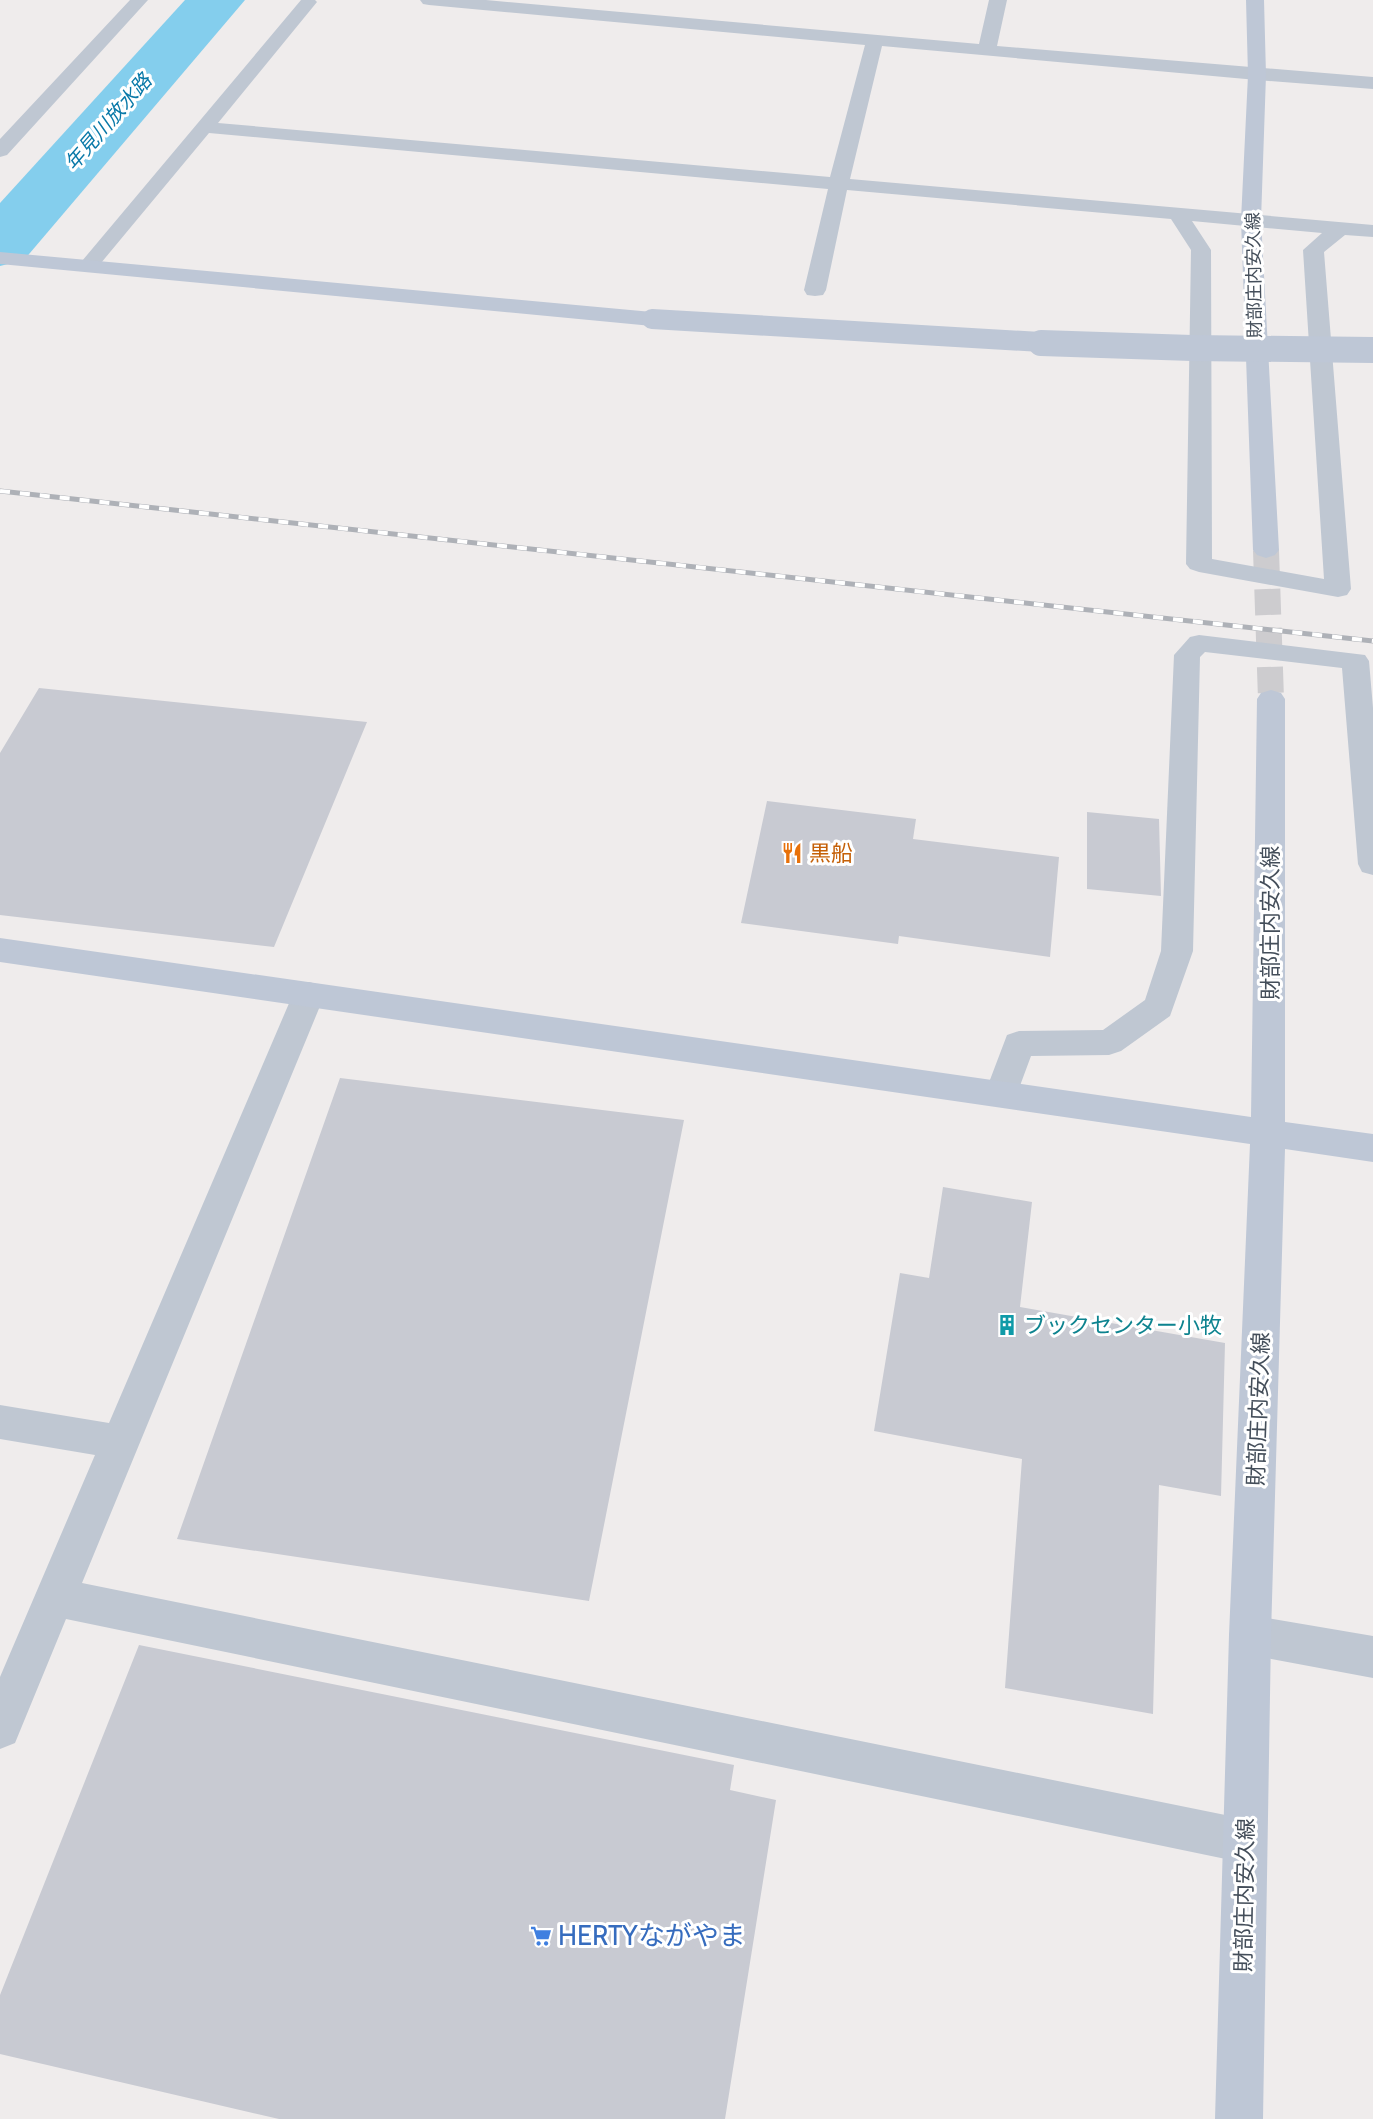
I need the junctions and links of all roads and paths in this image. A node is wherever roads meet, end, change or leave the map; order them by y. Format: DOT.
graph roads {
  1 [pos="139,0"];
  2 [pos="429,0"];
  3 [pos="998,0"];
  4 [pos="1255,0"];
  5 [pos="308,2"];
  6 [pos="558,6"];
  7 [pos="875,40"];
  8 [pos="987,50"];
  9 [pos="1257,75"];
  10 [pos="1373,83"];
  11 [pos="202,126"];
  12 [pos="0,151"];
  13 [pos="839,182"];
  14 [pos="1177,213"];
  15 [pos="1251,220"];
  16 [pos="1341,228"];
  17 [pos="1373,231"];
  18 [pos="0,258"];
  19 [pos="89,265"];
  20 [pos="815,290"];
  21 [pos="1373,350"];
  22 [pos="1266,550"];
  23 [pos="1271,699"];
  24 [pos="1373,864"];
  25 [pos="0,950"];
  26 [pos="309,994"];
  27 [pos="1002,1093"];
  28 [pos="1268,1132"];
  29 [pos="1373,1148"];
  30 [pos="0,1422"];
  31 [pos="120,1442"];
  32 [pos="55,1597"];
  33 [pos="1250,1635"];
  34 [pos="1373,1657"];
  35 [pos="0,1728"];
  36 [pos="1245,1841"];
  37 [pos="1239,2119"];
  1 -- 12 [label="street"];
  2 -- 6 [label="street"];
  3 -- 8 [label="street"];
  4 -- 9 [label="street, 財部庄内安久線"];
  5 -- 11 [label="street"];
  6 -- 7 [label="street"];
  7 -- 8 [label="street"];
  7 -- 13 [label="street"];
  8 -- 9 [label="street"];
  9 -- 10 [label="street"];
  9 -- 15 [label="street, 財部庄内安久線"];
  11 -- 13 [label="street"];
  11 -- 19 [label="street"];
  13 -- 14 [label="street"];
  13 -- 20 [label="street"];
  14 -- 15 [label="street"];
  14 -- 16 [label="street"];
  15 -- 16 [label="street"];
  15 -- 22 [label="street, 財部庄内安久線"];
  16 -- 17 [label="street"];
  18 -- 19 [label="street"];
  19 -- 21 [label="street, bridge"];
  23 -- 28 [label="street, 財部庄内安久線"];
  24 -- 27 [label="street"];
  25 -- 26 [label="street"];
  26 -- 27 [label="street"];
  26 -- 31 [label="street"];
  27 -- 28 [label="street"];
  28 -- 29 [label="street"];
  28 -- 33 [label="street, 財部庄内安久線"];
  30 -- 31 [label="street"];
  31 -- 32 [label="street"];
  32 -- 35 [label="street"];
  32 -- 36 [label="street"];
  33 -- 34 [label="street"];
  33 -- 36 [label="street, 財部庄内安久線"];
  36 -- 37 [label="street, 財部庄内安久線"];
}
